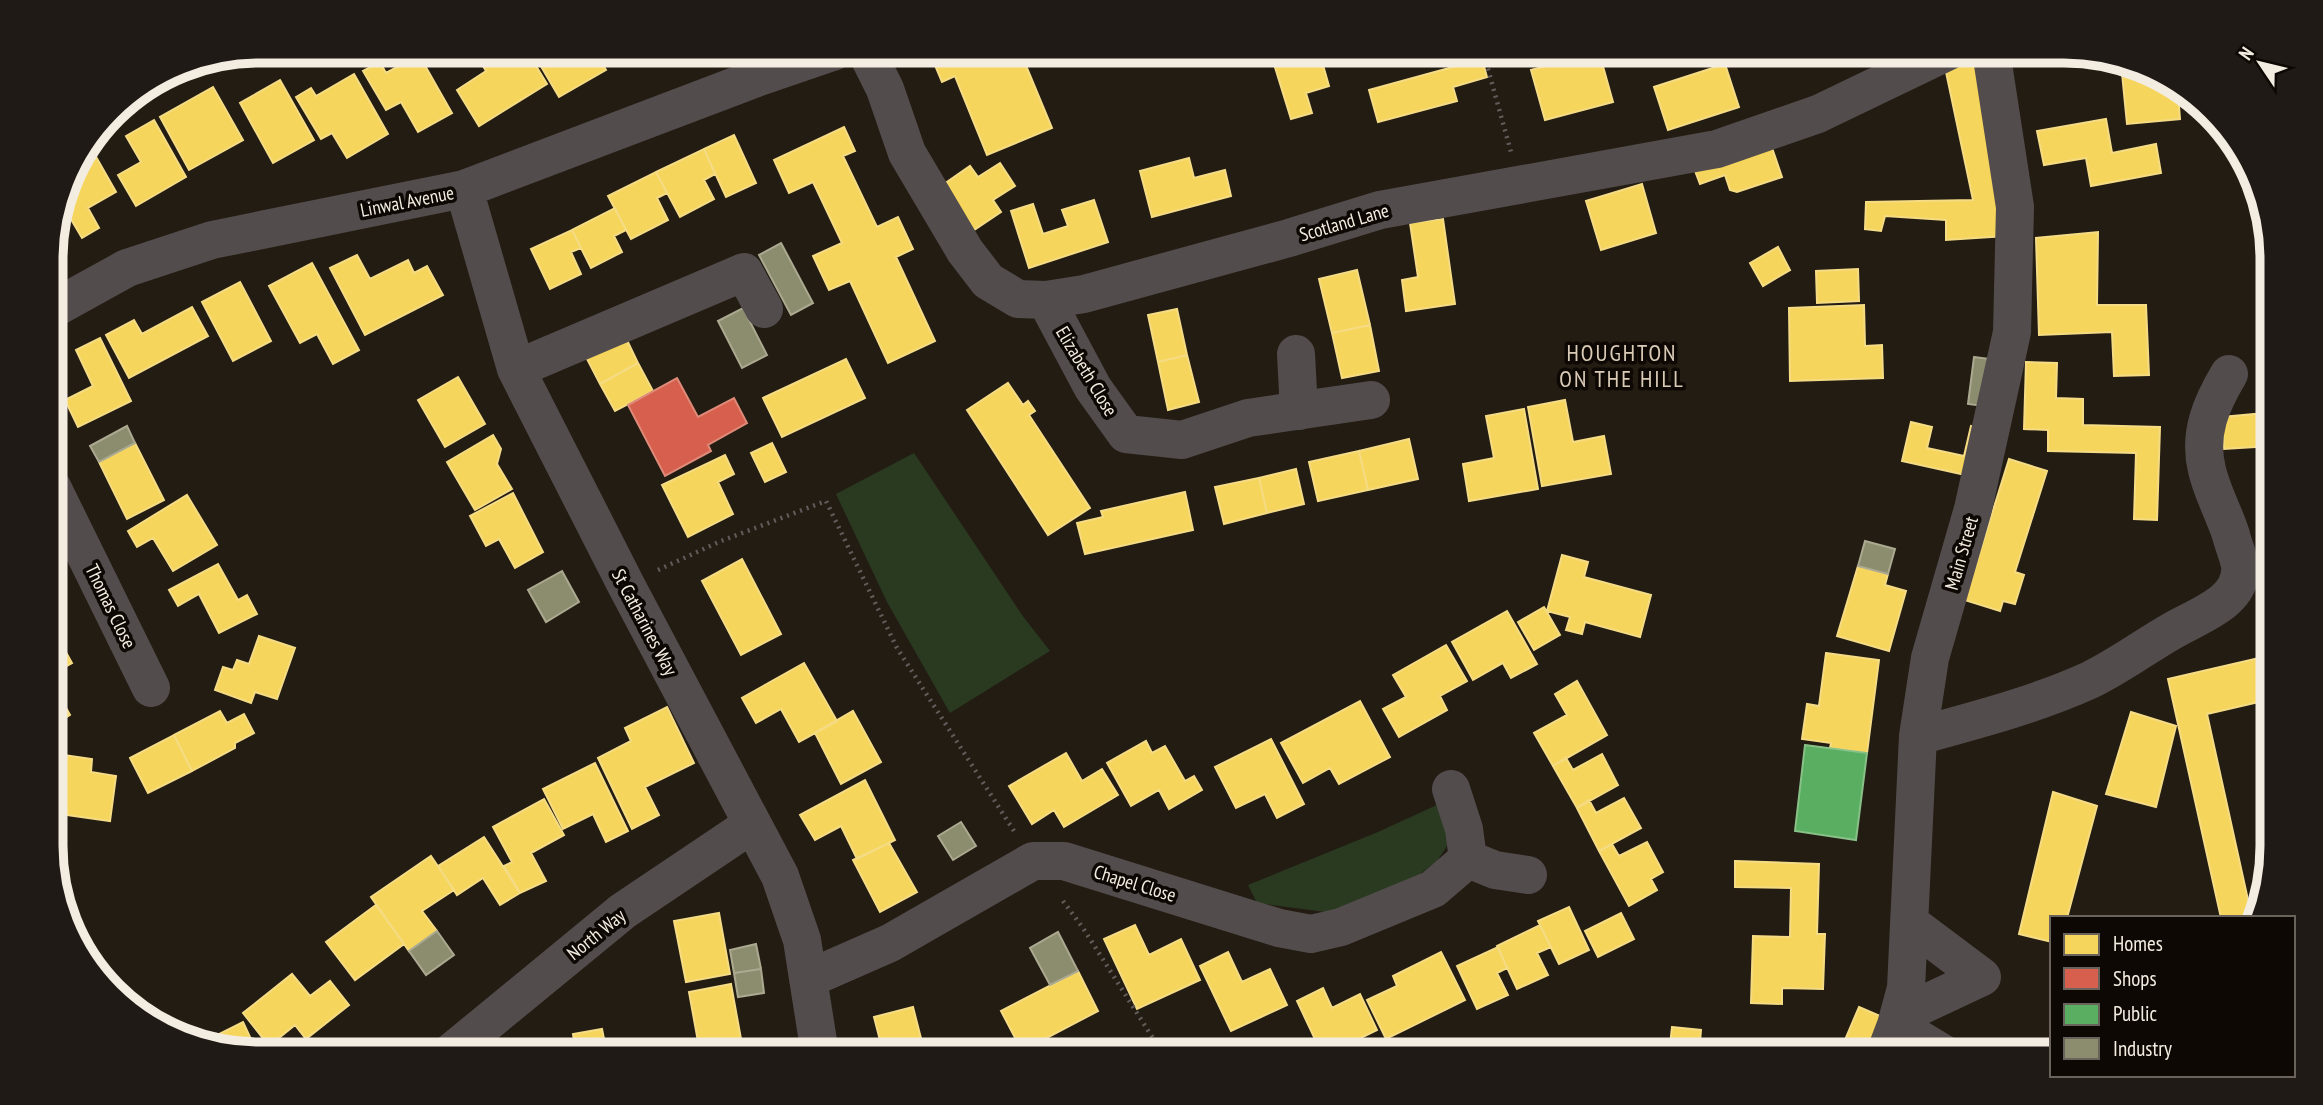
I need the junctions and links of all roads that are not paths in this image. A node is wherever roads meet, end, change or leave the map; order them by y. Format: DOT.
graph roads {
  1 [pos="800,63"];
  2 [pos="872,63"];
  3 [pos="1924,63"];
  4 [pos="1993,63"];
  5 [pos="464,189"];
  6 [pos="1046,300"];
  7 [pos="63,303"];
  8 [pos="764,309"];
  9 [pos="1296,354"];
  10 [pos="516,369"];
  11 [pos="2229,374"];
  12 [pos="1371,400"];
  13 [pos="1299,411"];
  14 [pos="63,508"];
  15 [pos="151,688"];
  16 [pos="1918,736"];
  17 [pos="1451,789"];
  18 [pos="751,825"];
  19 [pos="1468,859"];
  20 [pos="1528,875"];
  21 [pos="1910,923"];
  22 [pos="808,979"];
  23 [pos="1893,1032"];
  24 [pos="464,1042"];
  25 [pos="818,1042"];
  26 [pos="1916,1042"];
  1 -- 5 [label="street, Linwal Avenue"];
  2 -- 6 [label="street, Scotland Lane"];
  3 -- 6 [label="street, Scotland Lane"];
  4 -- 16 [label="street, Main Street"];
  5 -- 7 [label="street, Linwal Avenue"];
  5 -- 10 [label="street, St Catharines Way"];
  6 -- 13 [label="street, Elizabeth Close"];
  8 -- 10 [label="street"];
  9 -- 13 [label="street"];
  10 -- 18 [label="street, St Catharines Way"];
  11 -- 16 [label="street"];
  12 -- 13 [label="street, Elizabeth Close"];
  14 -- 15 [label="street, Thomas Close"];
  16 -- 21 [label="street, Main Street"];
  17 -- 19 [label="street"];
  18 -- 22 [label="street, St Catharines Way"];
  18 -- 24 [label="street, North Way"];
  19 -- 20 [label="street"];
  19 -- 22 [label="street, Chapel Close"];
  21 -- 23 [label="street, Main Street"];
  21 -- 23 [label="street"];
  22 -- 25 [label="street, St Catharines Way"];
  23 -- 26 [label="street"];
}
